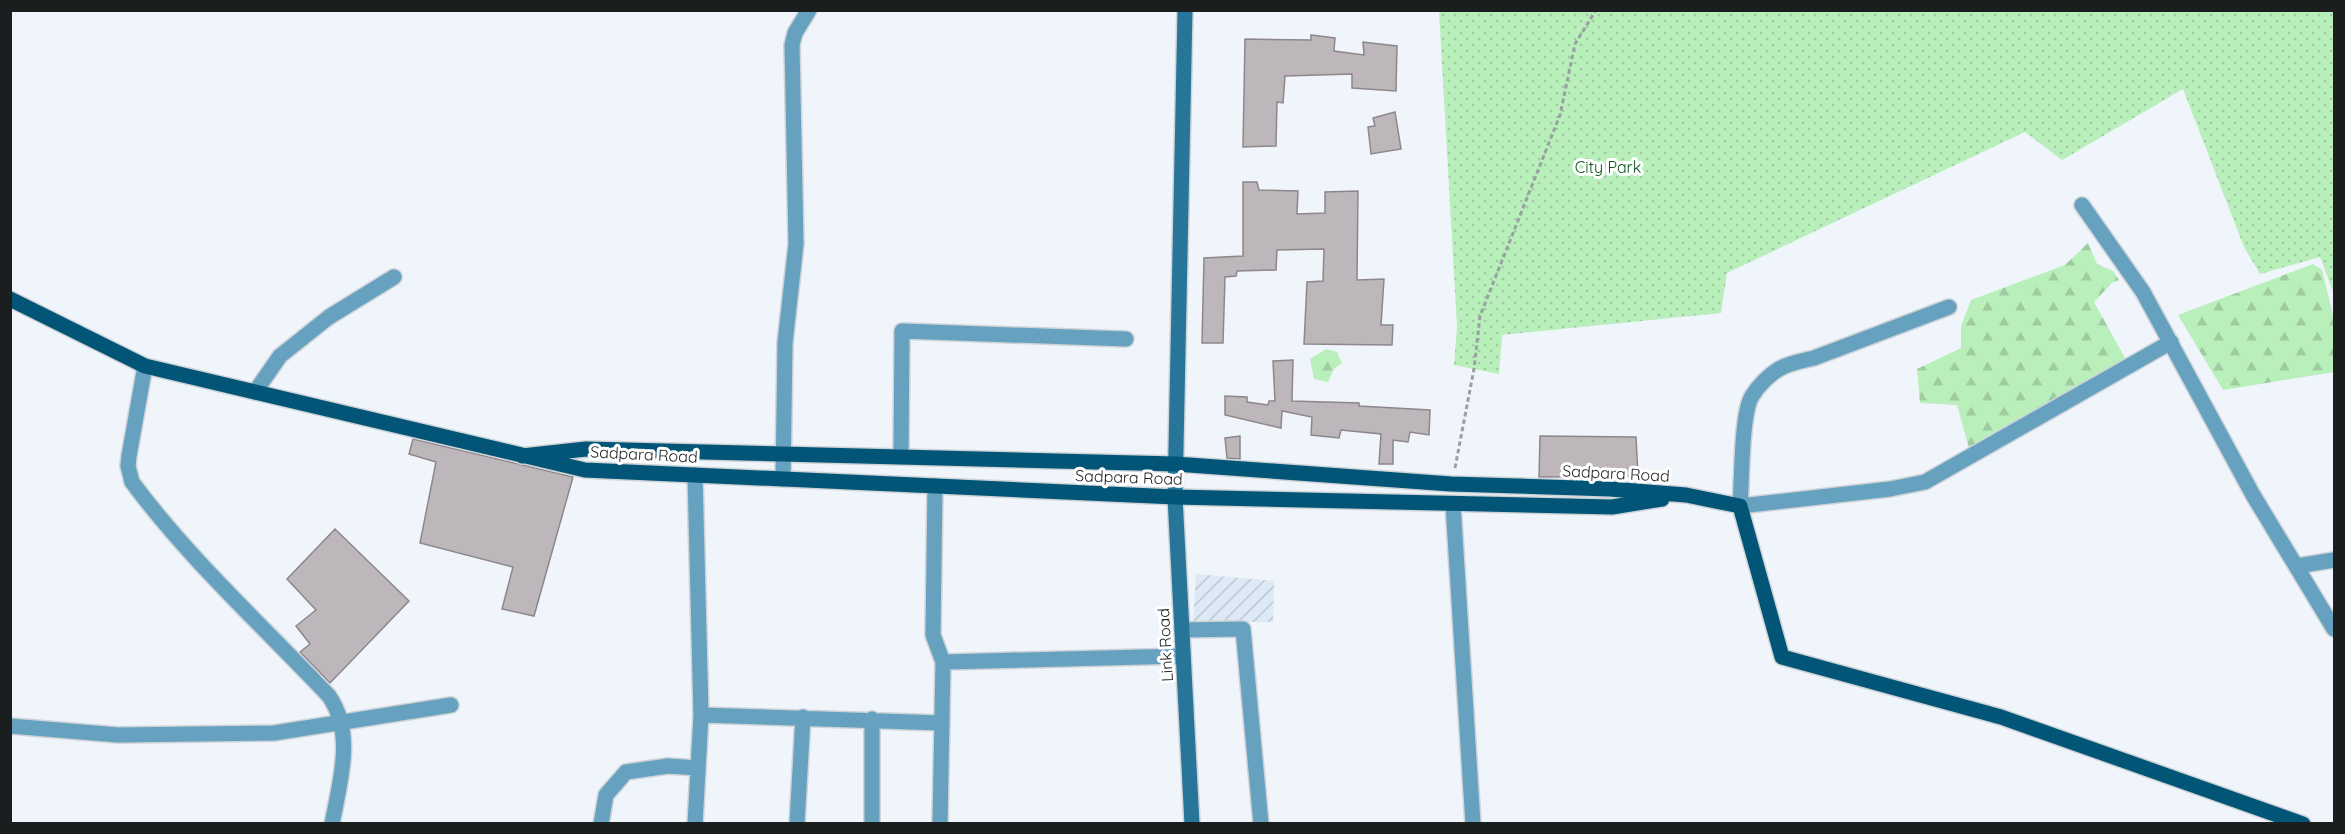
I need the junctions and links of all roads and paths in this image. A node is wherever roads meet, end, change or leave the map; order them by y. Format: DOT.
graph roads {
  1 [pos="809,10"];
  2 [pos="1185,10"];
  3 [pos="1596,10"];
  4 [pos="2082,205"];
  5 [pos="394,277"];
  6 [pos="10,299"];
  7 [pos="1949,307"];
  8 [pos="1126,339"];
  9 [pos="2171,342"];
  10 [pos="145,366"];
  11 [pos="255,392"];
  12 [pos="783,454"];
  13 [pos="522,456"];
  14 [pos="901,457"];
  15 [pos="1175,464"];
  16 [pos="695,475"];
  17 [pos="783,479"];
  18 [pos="1451,484"];
  19 [pos="935,486"];
  20 [pos="1686,495"];
  21 [pos="1175,497"];
  22 [pos="1453,504"];
  23 [pos="1740,506"];
  24 [pos="2334,560"];
  25 [pos="2296,566"];
  26 [pos="2334,629"];
  27 [pos="1182,630"];
  28 [pos="1183,656"];
  29 [pos="943,662"];
  30 [pos="451,705"];
  31 [pos="701,715"];
  32 [pos="803,717"];
  33 [pos="872,719"];
  34 [pos="342,721"];
  35 [pos="942,723"];
  36 [pos="10,726"];
  37 [pos="698,768"];
  38 [pos="332,824"];
  39 [pos="601,824"];
  40 [pos="695,824"];
  41 [pos="797,824"];
  42 [pos="872,824"];
  43 [pos="940,824"];
  44 [pos="1192,824"];
  45 [pos="1261,824"];
  46 [pos="1473,824"];
  47 [pos="2302,824"];
  1 -- 12 [label="street"];
  2 -- 15 [label="main road, Link Road"];
  3 -- 18 [label="path"];
  4 -- 9 [label="street"];
  5 -- 11 [label="street"];
  6 -- 10 [label="main road"];
  7 -- 23 [label="street"];
  8 -- 14 [label="street"];
  9 -- 23 [label="street"];
  9 -- 25 [label="street"];
  10 -- 11 [label="main road"];
  10 -- 34 [label="street"];
  11 -- 13 [label="main road"];
  12 -- 13 [label="main road, Sadpara Road"];
  12 -- 14 [label="main road, Sadpara Road"];
  12 -- 17 [label="street"];
  13 -- 16 [label="main road, Sadpara Road"];
  14 -- 15 [label="main road, Sadpara Road"];
  15 -- 18 [label="main road, Sadpara Road"];
  15 -- 21 [label="main road, Link Road"];
  16 -- 17 [label="main road, Sadpara Road"];
  16 -- 31 [label="street"];
  17 -- 19 [label="main road, Sadpara Road"];
  18 -- 20 [label="main road, Sadpara Road"];
  19 -- 21 [label="main road, Sadpara Road"];
  19 -- 29 [label="street"];
  20 -- 22 [label="main road, Sadpara Road"];
  20 -- 23 [label="main road"];
  21 -- 22 [label="main road, Sadpara Road"];
  21 -- 27 [label="main road, Link Road"];
  22 -- 46 [label="street"];
  23 -- 47 [label="main road"];
  24 -- 25 [label="street"];
  25 -- 26 [label="street"];
  27 -- 28 [label="main road, Link Road"];
  27 -- 45 [label="street"];
  28 -- 29 [label="street"];
  28 -- 44 [label="main road, Link Road"];
  29 -- 35 [label="street"];
  30 -- 34 [label="street"];
  31 -- 32 [label="street"];
  31 -- 37 [label="street"];
  32 -- 33 [label="street"];
  32 -- 41 [label="street"];
  33 -- 35 [label="street"];
  33 -- 42 [label="street"];
  34 -- 36 [label="street"];
  34 -- 38 [label="street"];
  35 -- 43 [label="street"];
  37 -- 39 [label="street"];
  37 -- 40 [label="street"];
}
